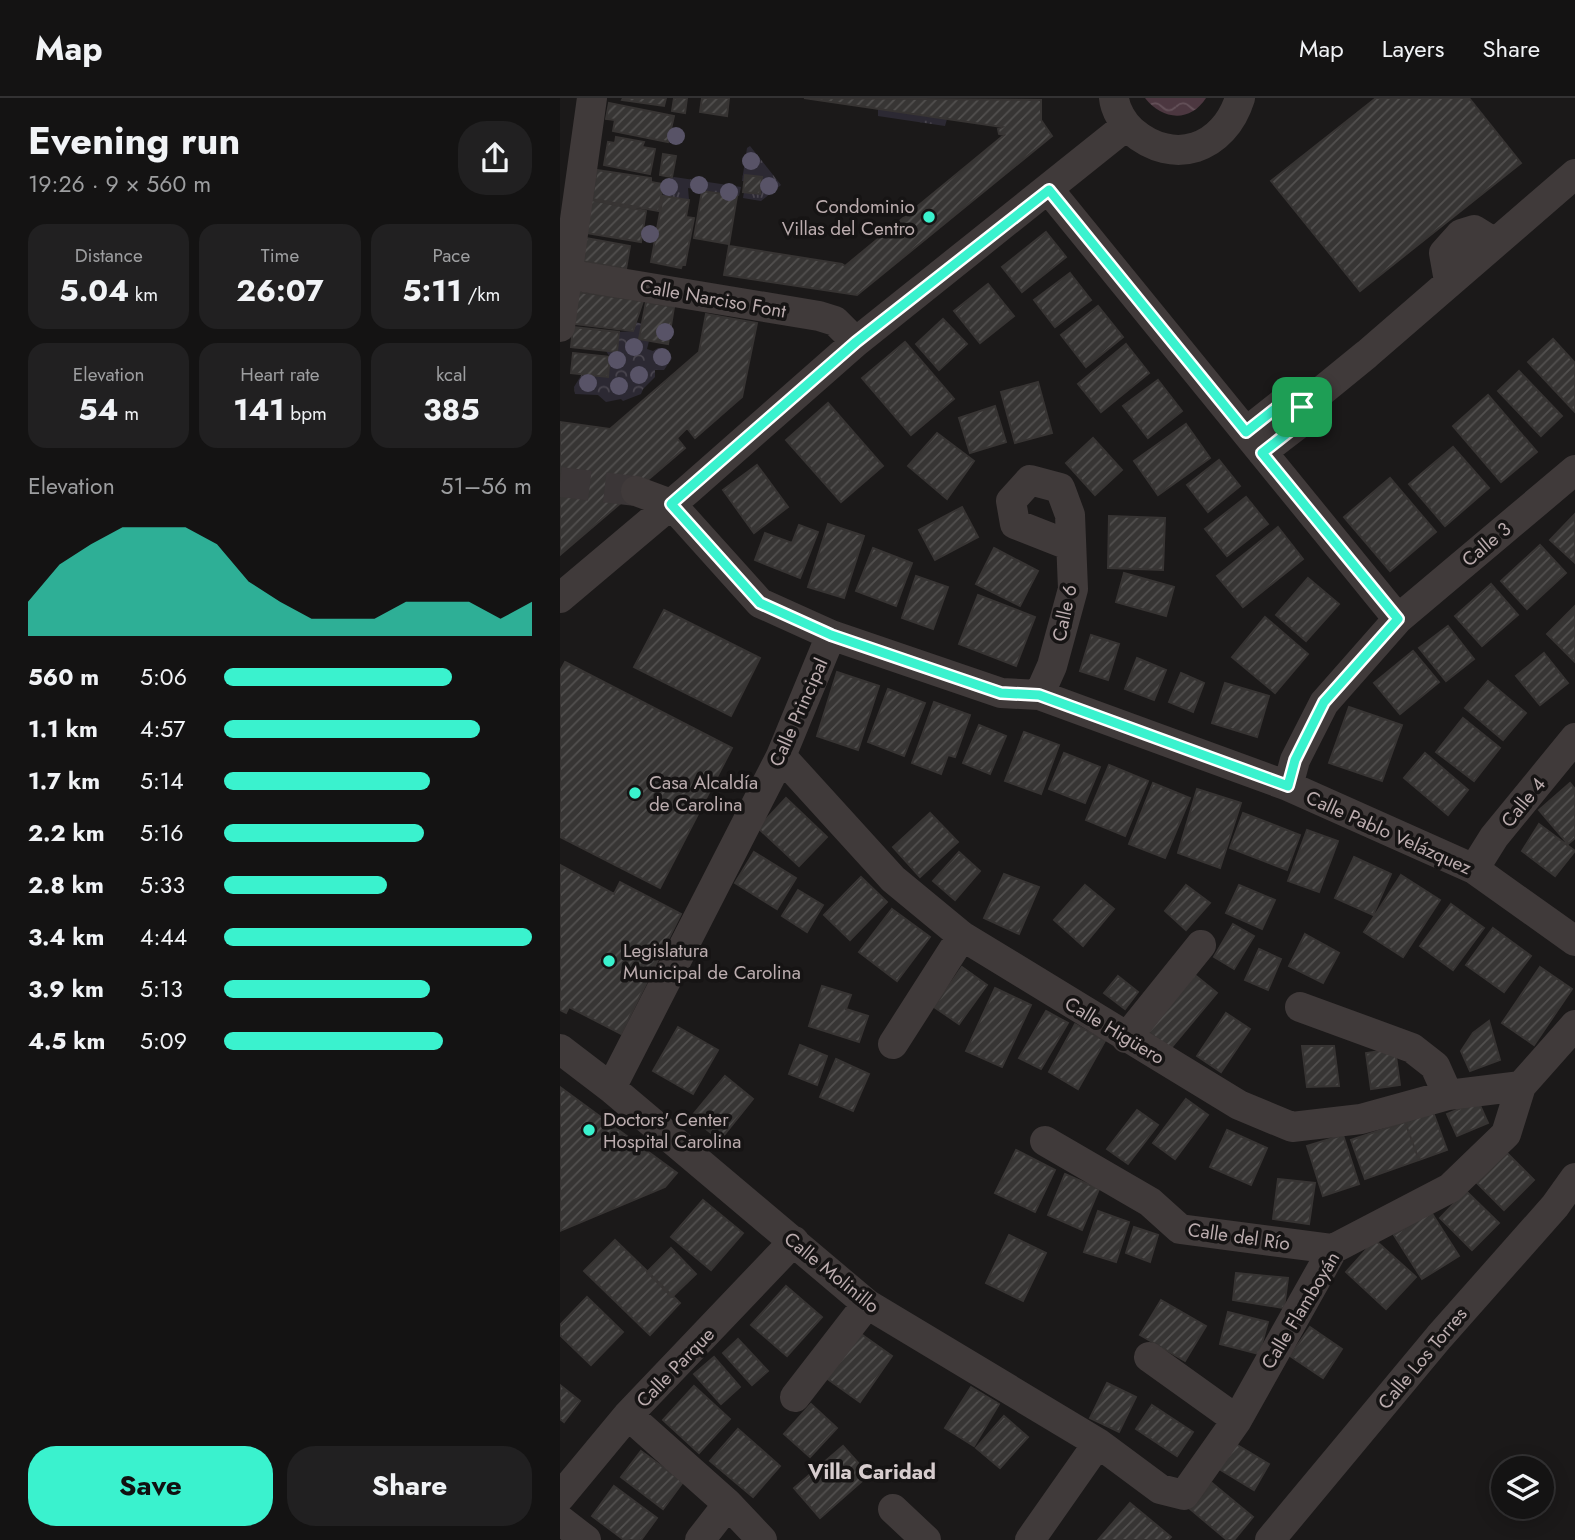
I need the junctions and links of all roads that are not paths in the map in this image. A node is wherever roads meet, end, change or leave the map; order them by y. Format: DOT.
graph roads {
  1 [pos="592,98"];
  2 [pos="1114,98"];
  3 [pos="1240,98"];
  4 [pos="1126,126"];
  5 [pos="1575,174"];
  6 [pos="1049,190"];
  7 [pos="564,273"];
  8 [pos="560,327"];
  9 [pos="856,342"];
  10 [pos="1254,442"];
  11 [pos="1575,470"];
  12 [pos="636,491"];
  13 [pos="671,504"];
  14 [pos="1071,545"];
  15 [pos="560,598"];
  16 [pos="1398,619"];
  17 [pos="831,635"];
  18 [pos="1039,695"];
  19 [pos="1575,738"];
  20 [pos="780,756"];
  21 [pos="1288,786"];
  22 [pos="1474,869"];
  23 [pos="962,936"];
  24 [pos="1575,941"];
  25 [pos="1200,945"];
  26 [pos="1300,1007"];
  27 [pos="1575,1025"];
  28 [pos="1126,1038"];
  29 [pos="893,1044"];
  30 [pos="560,1049"];
  31 [pos="1521,1086"];
  32 [pos="611,1088"];
  33 [pos="1448,1095"];
  34 [pos="1045,1141"];
  35 [pos="1575,1178"];
  36 [pos="794,1241"];
  37 [pos="1333,1249"];
  38 [pos="867,1304"];
  39 [pos="1149,1357"];
  40 [pos="795,1397"];
  41 [pos="628,1415"];
  42 [pos="1237,1420"];
  43 [pos="1098,1443"];
  44 [pos="1160,1489"];
  45 [pos="560,1497"];
  46 [pos="728,1504"];
  47 [pos="893,1509"];
  48 [pos="560,1520"];
  49 [pos="586,1540"];
  50 [pos="700,1540"];
  51 [pos="762,1540"];
  52 [pos="926,1540"];
  53 [pos="1030,1540"];
  54 [pos="1270,1540"];
  1 -- 7 [label="street"];
  2 -- 4 [label="street"];
  3 -- 4 [label="street"];
  4 -- 6 [label="street"];
  5 -- 10 [label="street"];
  6 -- 9 [label="street"];
  6 -- 10 [label="street"];
  7 -- 8 [label="street"];
  7 -- 9 [label="street, Calle Narciso Font"];
  9 -- 13 [label="street"];
  10 -- 16 [label="street"];
  11 -- 16 [label="street, Calle 3"];
  12 -- 13 [label="street"];
  13 -- 15 [label="street"];
  13 -- 17 [label="street, Calle Pablo Velázquez"];
  14 -- 14 [label="street, Calle 6"];
  14 -- 18 [label="street, Calle 6"];
  16 -- 21 [label="street, Calle 3"];
  17 -- 18 [label="street, Calle Pablo Velázquez"];
  17 -- 20 [label="street, Calle Principal"];
  18 -- 21 [label="street, Calle Pablo Velázquez"];
  19 -- 22 [label="street, Calle 4"];
  20 -- 23 [label="street, Calle Higüero"];
  20 -- 32 [label="street, Calle Principal"];
  21 -- 22 [label="street, Calle Pablo Velázquez"];
  22 -- 24 [label="street, Calle Pablo Velázquez"];
  23 -- 28 [label="street, Calle Higüero"];
  23 -- 29 [label="street"];
  25 -- 28 [label="street"];
  26 -- 33 [label="street"];
  27 -- 31 [label="street, Calle Flamboyán"];
  28 -- 33 [label="street, Calle Higüero"];
  30 -- 32 [label="street, Calle Molinillo"];
  31 -- 33 [label="street, Calle Higüero"];
  31 -- 37 [label="street, Calle Flamboyán"];
  32 -- 36 [label="street, Calle Molinillo"];
  34 -- 37 [label="street, Calle del Río"];
  35 -- 54 [label="street, Calle Los Torres"];
  36 -- 38 [label="street, Calle Molinillo"];
  36 -- 41 [label="street, Calle Parque"];
  37 -- 42 [label="street, Calle Flamboyán"];
  38 -- 40 [label="street"];
  38 -- 43 [label="street, Calle Molinillo"];
  39 -- 42 [label="street"];
  41 -- 45 [label="street, Calle Parque"];
  41 -- 46 [label="street"];
  42 -- 44 [label="street, Calle Flamboyán"];
  43 -- 44 [label="street, Calle Molinillo"];
  43 -- 53 [label="street"];
  46 -- 50 [label="street"];
  46 -- 51 [label="street"];
  47 -- 52 [label="street"];
  48 -- 49 [label="street"];
}
